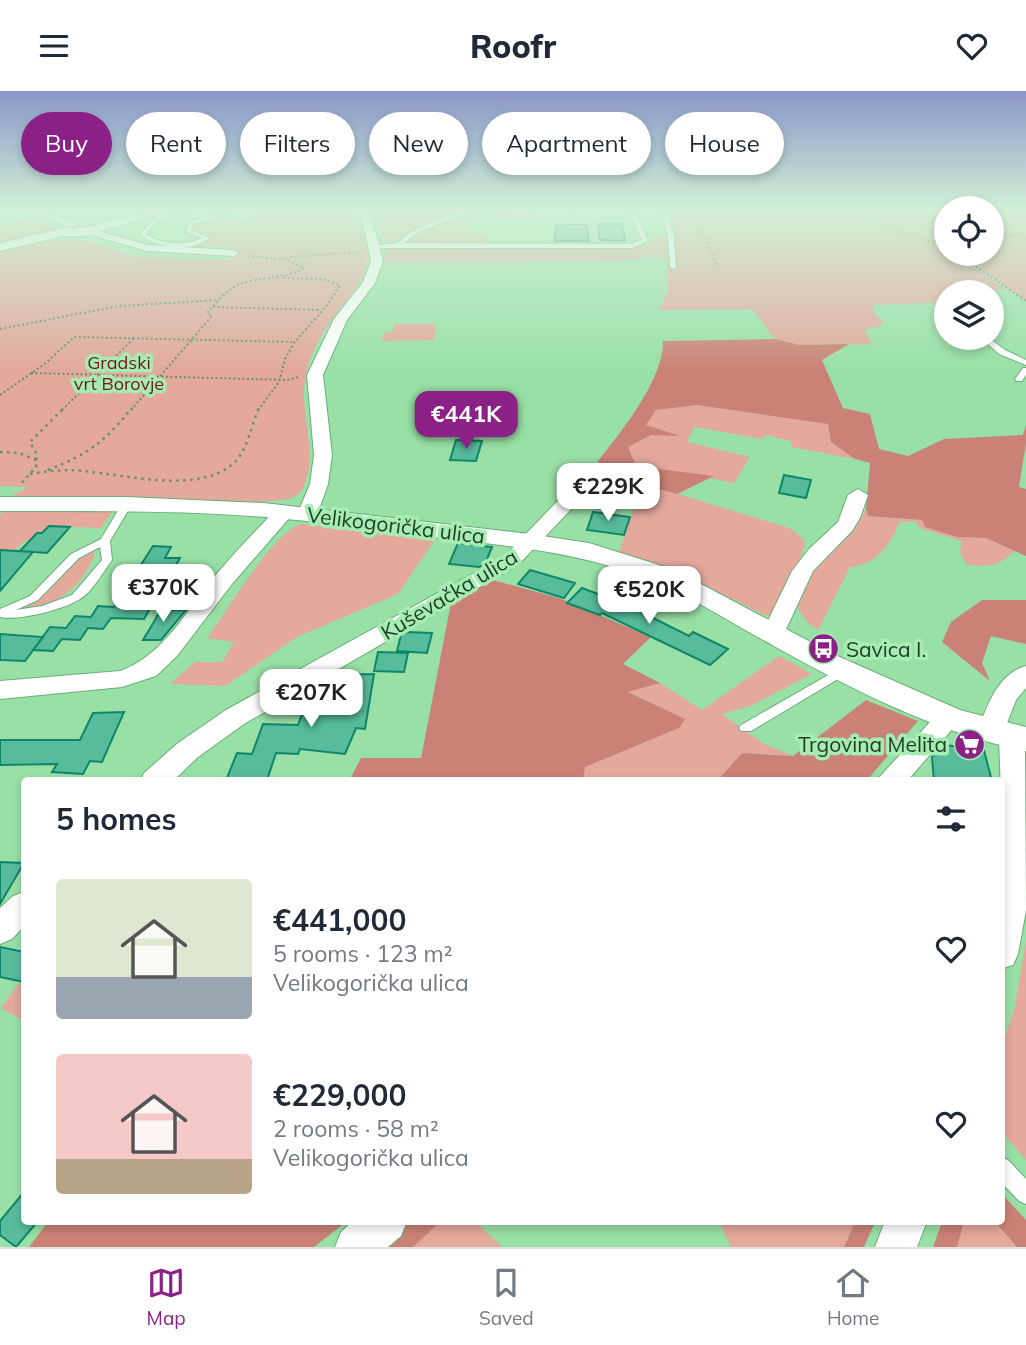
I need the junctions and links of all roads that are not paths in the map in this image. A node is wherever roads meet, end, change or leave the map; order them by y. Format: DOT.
graph roads {
  1 [pos="376,264"];
  2 [pos="673,264"];
  3 [pos="673,267"];
  4 [pos="1000,350"];
  5 [pos="1026,363"];
  6 [pos="1026,370"];
  7 [pos="1019,379"];
  8 [pos="594,474"];
  9 [pos="858,495"];
  10 [pos="1,505"];
  11 [pos="127,505"];
  12 [pos="296,513"];
  13 [pos="105,541"];
  14 [pos="530,541"];
  15 [pos="0,614"];
  16 [pos="774,633"];
  17 [pos="844,670"];
  18 [pos="1026,674"];
  19 [pos="0,690"];
  20 [pos="949,718"];
  21 [pos="746,728"];
  22 [pos="1010,736"];
  23 [pos="158,777"];
  24 [pos="894,777"];
  25 [pos="21,909"];
  26 [pos="0,929"];
  27 [pos="1005,932"];
  28 [pos="1005,1171"];
  29 [pos="1026,1194"];
  30 [pos="381,1225"];
  31 [pos="904,1225"];
  32 [pos="356,1247"];
  33 [pos="896,1247"];
  1 -- 12 [label="street"];
  2 -- 3 [label="lane"];
  4 -- 5 [label="lane"];
  6 -- 7 [label="lane"];
  8 -- 14 [label="street, Kuševačka ulica"];
  9 -- 16 [label="street"];
  10 -- 11 [label="street, Velikogorička ulica"];
  11 -- 12 [label="street, Velikogorička ulica"];
  11 -- 13 [label="lane"];
  12 -- 14 [label="street, Velikogorička ulica"];
  12 -- 19 [label="street"];
  13 -- 15 [label="lane"];
  13 -- 15 [label="lane"];
  14 -- 16 [label="street, Velikogorička ulica"];
  14 -- 23 [label="street, Kuševačka ulica"];
  16 -- 17 [label="street, Velikogorička ulica"];
  17 -- 20 [label="street, Velikogorička ulica"];
  17 -- 21 [label="lane"];
  18 -- 22 [label="street"];
  20 -- 22 [label="street, Velikogorička ulica"];
  20 -- 24 [label="street"];
  22 -- 27 [label="street"];
  25 -- 26 [label="street"];
  28 -- 29 [label="lane"];
  30 -- 32 [label="street"];
  31 -- 33 [label="street"];
}
